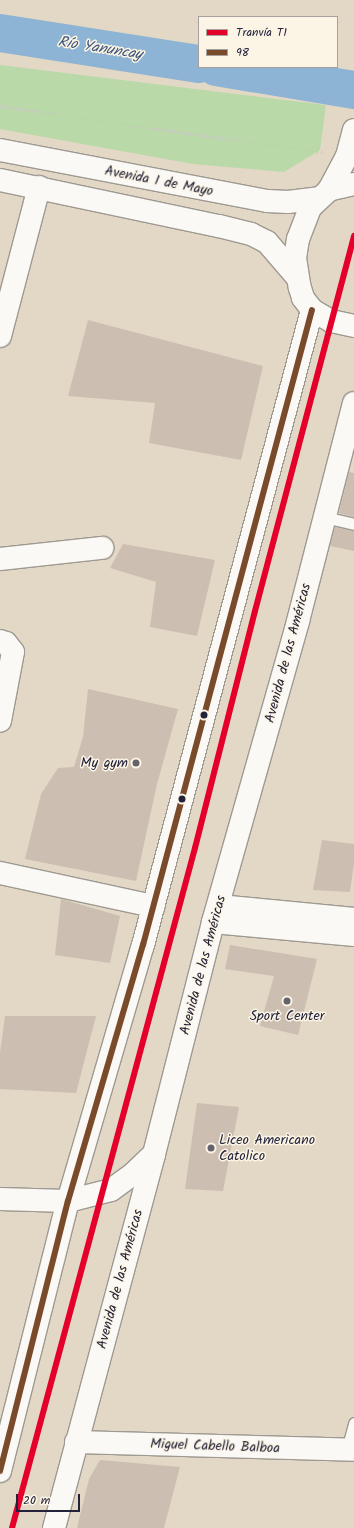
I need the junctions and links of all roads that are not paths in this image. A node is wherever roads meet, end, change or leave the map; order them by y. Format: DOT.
graph roads {
  1 [pos="350,145"];
  2 [pos="0,150"];
  3 [pos="0,180"];
  4 [pos="354,184"];
  5 [pos="39,187"];
  6 [pos="324,194"];
  7 [pos="296,276"];
  8 [pos="312,310"];
  9 [pos="354,326"];
  10 [pos="0,335"];
  11 [pos="354,406"];
  12 [pos="324,517"];
  13 [pos="354,524"];
  14 [pos="102,548"];
  15 [pos="0,559"];
  16 [pos="0,641"];
  17 [pos="0,721"];
  18 [pos="0,873"];
  19 [pos="153,906"];
  20 [pos="216,914"];
  21 [pos="354,919"];
  22 [pos="354,935"];
  23 [pos="154,1154"];
  24 [pos="0,1199"];
  25 [pos="68,1201"];
  26 [pos="354,1423"];
  27 [pos="76,1442"];
  28 [pos="350,1450"];
  29 [pos="0,1471"];
  30 [pos="54,1528"];
  1 -- 6 [label="main road"];
  2 -- 6 [label="main road, Avenida 1 de Mayo"];
  3 -- 5 [label="main road"];
  4 -- 6 [label="main road"];
  5 -- 7 [label="main road"];
  5 -- 10 [label="main road"];
  6 -- 7 [label="main road"];
  7 -- 8 [label="main road"];
  8 -- 9 [label="main road"];
  8 -- 19 [label="main road"];
  11 -- 12 [label="main road, Avenida de las Américas"];
  12 -- 13 [label="lane"];
  12 -- 20 [label="main road, Avenida de las Américas"];
  14 -- 15 [label="main road"];
  16 -- 17 [label="main road"];
  18 -- 19 [label="main road"];
  19 -- 25 [label="main road"];
  20 -- 21 [label="main road"];
  20 -- 22 [label="main road"];
  20 -- 23 [label="main road, Avenida de las Américas"];
  23 -- 25 [label="main road"];
  23 -- 27 [label="main road, Avenida de las Américas"];
  24 -- 25 [label="main road"];
  25 -- 29 [label="main road"];
  26 -- 28 [label="lane"];
  27 -- 28 [label="main road, Miguel Cabello Balboa"];
  27 -- 30 [label="main road, Avenida de las Américas"];
}
